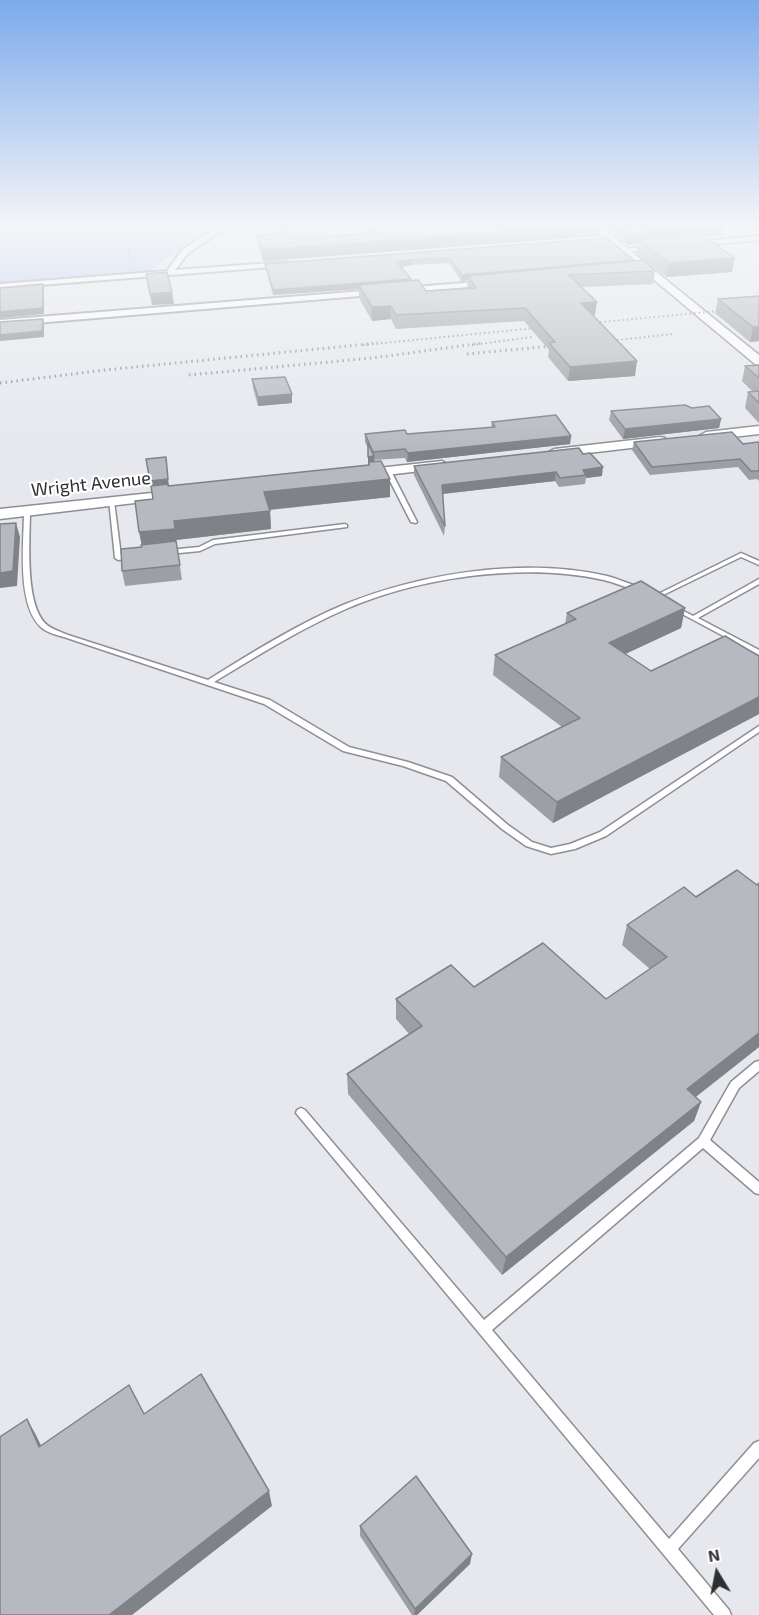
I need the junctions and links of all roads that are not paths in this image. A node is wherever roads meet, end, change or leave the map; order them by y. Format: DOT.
graph roads {
  1 [pos="287,299"];
  2 [pos="679,299"];
  3 [pos="0,323"];
  4 [pos="759,361"];
  5 [pos="759,430"];
  6 [pos="540,454"];
  7 [pos="453,464"];
  8 [pos="388,471"];
  9 [pos="340,476"];
  10 [pos="199,492"];
  11 [pos="111,501"];
  12 [pos="27,511"];
  13 [pos="0,514"];
  14 [pos="414,522"];
  15 [pos="345,526"];
  16 [pos="165,553"];
  17 [pos="141,556"];
  18 [pos="759,563"];
  19 [pos="759,581"];
  20 [pos="655,597"];
  21 [pos="694,618"];
  22 [pos="759,653"];
  23 [pos="210,682"];
  24 [pos="759,728"];
  25 [pos="759,1065"];
  26 [pos="301,1113"];
  27 [pos="703,1141"];
  28 [pos="759,1189"];
  29 [pos="483,1329"];
  30 [pos="759,1448"];
  31 [pos="669,1549"];
  32 [pos="724,1615"];
  1 -- 3 [label="street"];
  2 -- 4 [label="street"];
  5 -- 6 [label="street"];
  7 -- 8 [label="street"];
  8 -- 9 [label="street"];
  8 -- 14 [label="lane"];
  10 -- 11 [label="street, Wright Avenue"];
  11 -- 12 [label="street, Wright Avenue"];
  11 -- 17 [label="lane"];
  12 -- 13 [label="street, Wright Avenue"];
  12 -- 23 [label="lane"];
  15 -- 16 [label="lane"];
  18 -- 20 [label="lane"];
  19 -- 21 [label="lane"];
  20 -- 21 [label="lane"];
  20 -- 23 [label="lane"];
  21 -- 22 [label="lane"];
  23 -- 24 [label="lane"];
  25 -- 27 [label="lane"];
  26 -- 29 [label="lane"];
  27 -- 28 [label="lane"];
  27 -- 29 [label="lane"];
  29 -- 31 [label="lane"];
  30 -- 31 [label="lane"];
  31 -- 32 [label="lane"];
}
